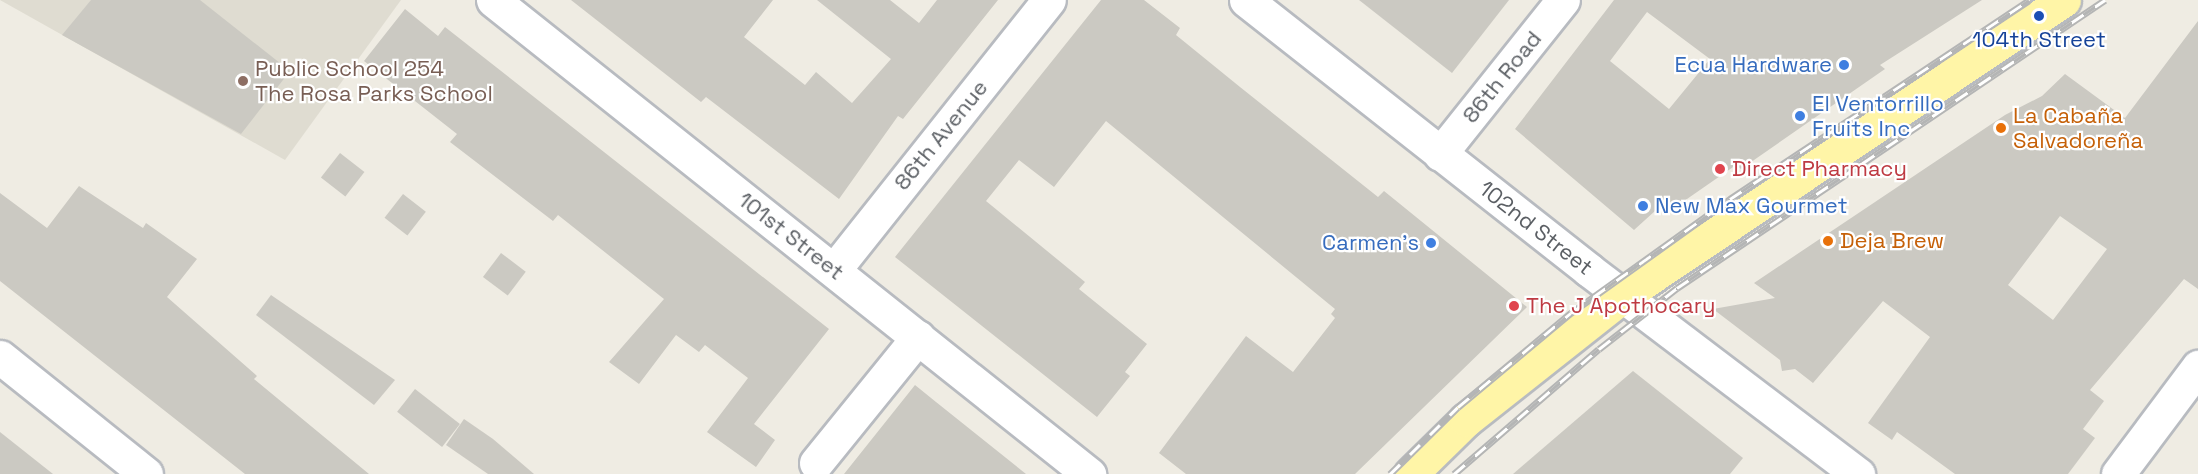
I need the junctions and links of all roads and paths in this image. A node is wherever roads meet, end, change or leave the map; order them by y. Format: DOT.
graph roads {
  1 [pos="493,0"];
  2 [pos="1049,0"];
  3 [pos="1246,0"];
  4 [pos="1563,0"];
  5 [pos="2064,0"];
  6 [pos="1440,154"];
  7 [pos="834,270"];
  8 [pos="1623,296"];
  9 [pos="918,337"];
  10 [pos="0,357"];
  11 [pos="2198,367"];
  12 [pos="816,463"];
  13 [pos="146,474"];
  14 [pos="1089,474"];
  15 [pos="1411,474"];
  16 [pos="1858,474"];
  17 [pos="2118,474"];
  1 -- 7 [label="street, 101st Street"];
  2 -- 7 [label="street, 86th Avenue"];
  3 -- 6 [label="street, 102nd Street"];
  4 -- 6 [label="street, 86th Road"];
  5 -- 8 [label="main road"];
  6 -- 8 [label="street, 102nd Street"];
  7 -- 9 [label="street, 101st Street"];
  8 -- 15 [label="main road"];
  8 -- 16 [label="street, 102nd Street"];
  9 -- 12 [label="street"];
  9 -- 14 [label="street, 101st Street"];
  10 -- 13 [label="street"];
  11 -- 17 [label="street"];
}
